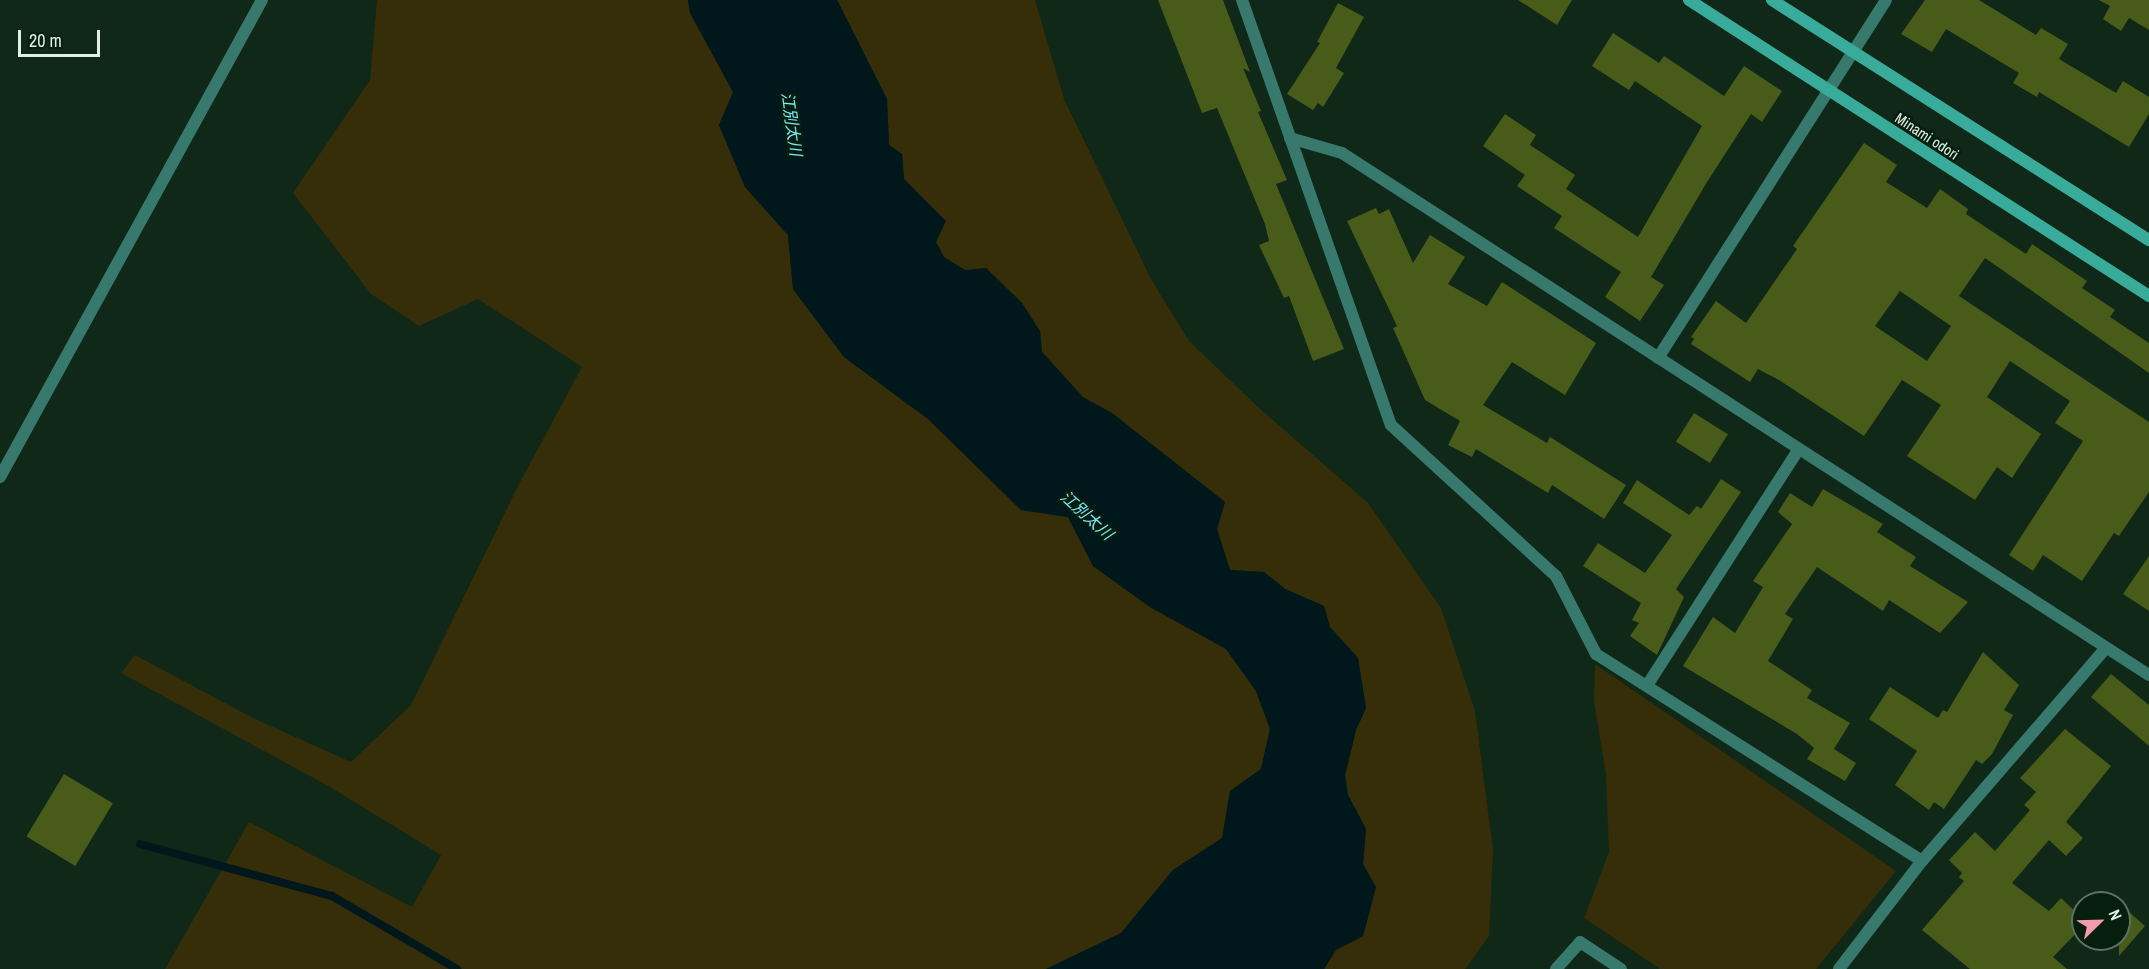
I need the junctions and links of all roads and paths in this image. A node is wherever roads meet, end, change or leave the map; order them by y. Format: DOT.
graph roads {
  1 [pos="262,0"];
  2 [pos="1242,0"];
  3 [pos="1689,0"];
  4 [pos="1772,0"];
  5 [pos="1886,0"];
  6 [pos="1852,52"];
  7 [pos="1827,90"];
  8 [pos="1290,138"];
  9 [pos="2149,240"];
  10 [pos="2149,296"];
  11 [pos="1658,358"];
  12 [pos="1799,449"];
  13 [pos="0,477"];
  14 [pos="2106,648"];
  15 [pos="2149,675"];
  16 [pos="1648,684"];
  17 [pos="1922,861"];
  18 [pos="1556,969"];
  19 [pos="1621,969"];
  20 [pos="1839,969"];
  1 -- 13 [label="street"];
  2 -- 8 [label="street"];
  3 -- 7 [label="main road, Minami odori"];
  4 -- 6 [label="main road, Minami odori"];
  5 -- 6 [label="street"];
  6 -- 7 [label="street"];
  6 -- 9 [label="main road, Minami odori"];
  7 -- 10 [label="main road, Minami odori"];
  7 -- 11 [label="street"];
  8 -- 11 [label="street"];
  8 -- 16 [label="street"];
  11 -- 12 [label="street"];
  12 -- 14 [label="street"];
  12 -- 16 [label="street"];
  14 -- 15 [label="street"];
  14 -- 17 [label="street"];
  16 -- 17 [label="street"];
  17 -- 20 [label="street"];
  18 -- 19 [label="street"];
}
